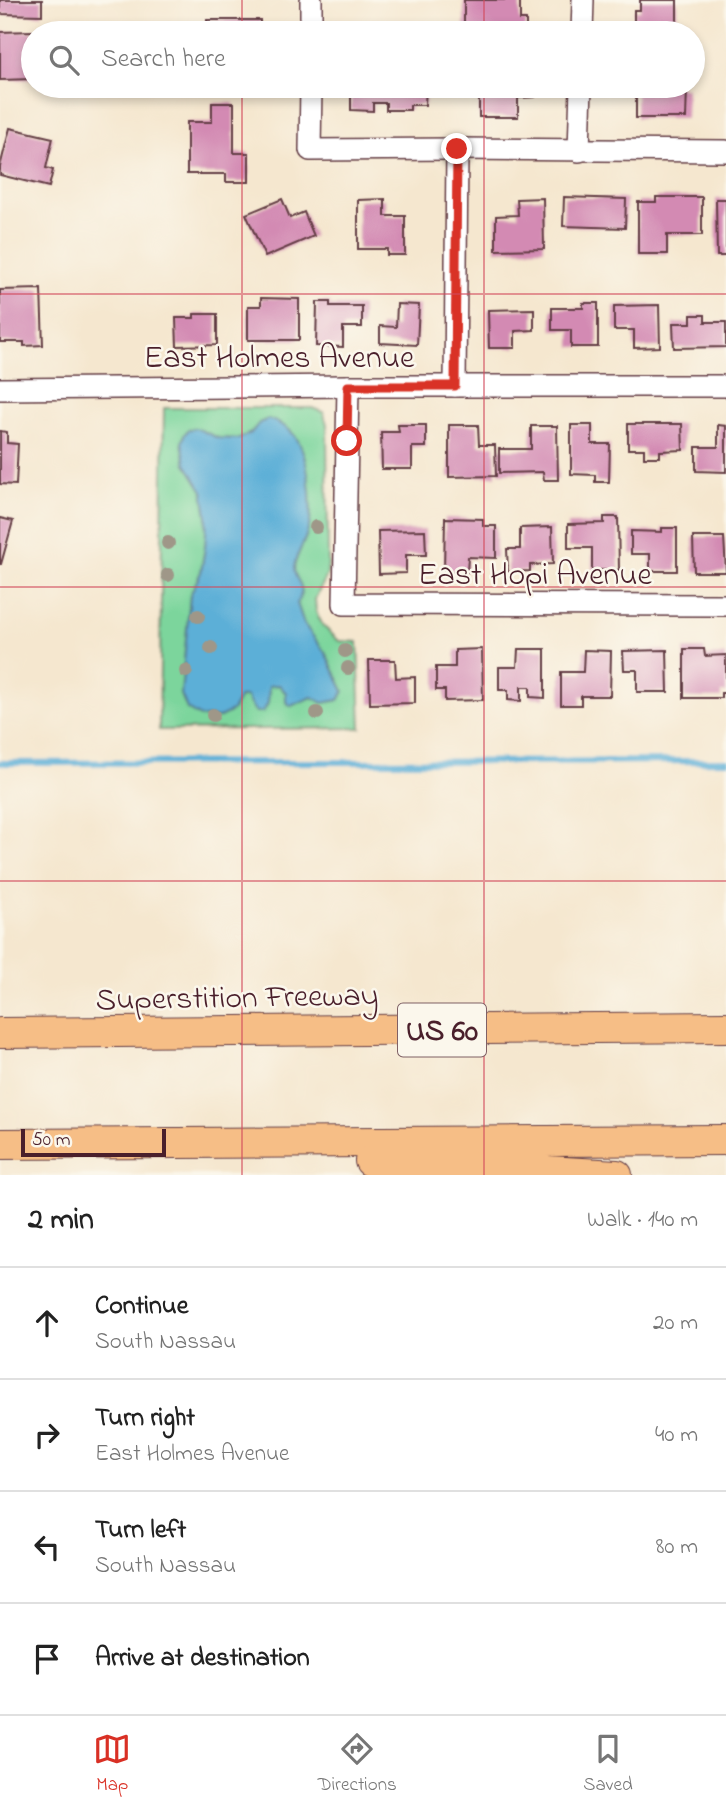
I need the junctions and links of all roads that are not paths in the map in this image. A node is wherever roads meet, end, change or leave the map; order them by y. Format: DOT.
graph roads {
  1 [pos="311,0"];
  2 [pos="583,0"];
  3 [pos="311,21"];
  4 [pos="582,21"];
  5 [pos="311,98"];
  6 [pos="581,98"];
  7 [pos="457,149"];
  8 [pos="579,151"];
  9 [pos="726,151"];
  10 [pos="348,386"];
  11 [pos="455,386"];
  12 [pos="726,387"];
  13 [pos="0,389"];
  14 [pos="726,605"];
  15 [pos="726,1027"];
  16 [pos="14,1033"];
  17 [pos="726,1140"];
  18 [pos="14,1144"];
  19 [pos="159,1146"];
  20 [pos="617,1175"];
  1 -- 3 [label="street"];
  2 -- 4 [label="street"];
  5 -- 7 [label="street"];
  6 -- 8 [label="street"];
  7 -- 8 [label="street"];
  7 -- 11 [label="street"];
  8 -- 9 [label="street"];
  10 -- 11 [label="street, East Holmes Avenue"];
  10 -- 13 [label="street, East Holmes Avenue"];
  10 -- 14 [label="street, East Hopi Avenue"];
  11 -- 12 [label="street, East Holmes Avenue"];
  15 -- 16 [label="highway, Superstition Freeway / US 60"];
  17 -- 19 [label="highway"];
  18 -- 19 [label="highway"];
  19 -- 20 [label="highway"];
}
